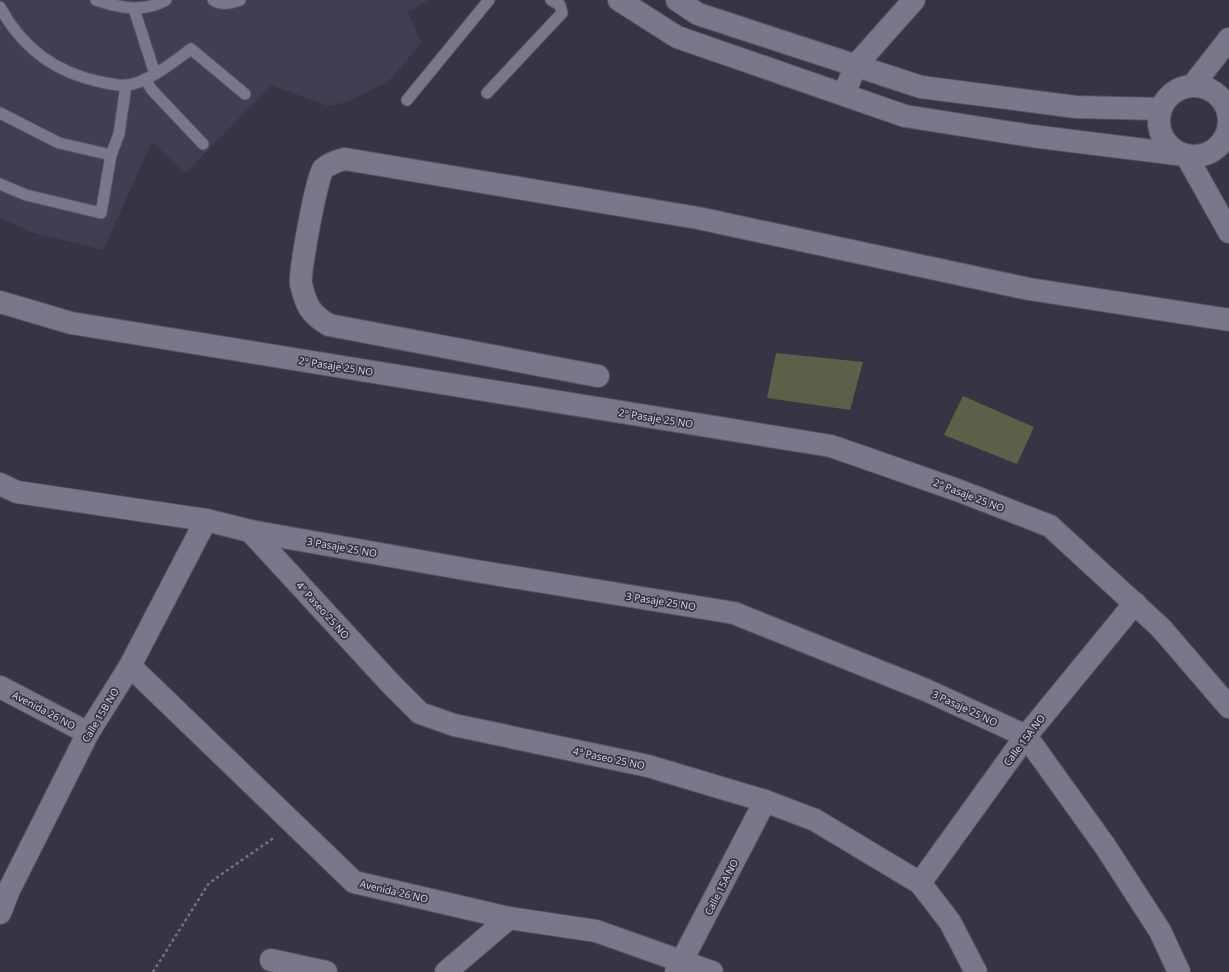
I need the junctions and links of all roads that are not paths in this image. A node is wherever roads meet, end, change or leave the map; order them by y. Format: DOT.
graph roads {
  1 [pos="96,0"];
  2 [pos="166,0"];
  3 [pos="213,0"];
  4 [pos="240,0"];
  5 [pos="489,0"];
  6 [pos="551,0"];
  7 [pos="619,0"];
  8 [pos="677,0"];
  9 [pos="914,0"];
  10 [pos="0,7"];
  11 [pos="704,7"];
  12 [pos="134,9"];
  13 [pos="677,37"];
  14 [pos="1229,39"];
  15 [pos="856,65"];
  16 [pos="155,74"];
  17 [pos="145,79"];
  18 [pos="126,85"];
  19 [pos="1193,85"];
  20 [pos="245,94"];
  21 [pos="487,94"];
  22 [pos="844,94"];
  23 [pos="407,100"];
  24 [pos="1160,109"];
  25 [pos="1229,112"];
  26 [pos="0,113"];
  27 [pos="203,144"];
  28 [pos="1226,147"];
  29 [pos="110,155"];
  30 [pos="1186,155"];
  31 [pos="0,184"];
  32 [pos="1229,232"];
  33 [pos="0,302"];
  34 [pos="1229,320"];
  35 [pos="598,376"];
  36 [pos="0,484"];
  37 [pos="206,520"];
  38 [pos="250,531"];
  39 [pos="1135,603"];
  40 [pos="130,666"];
  41 [pos="0,687"];
  42 [pos="1229,707"];
  43 [pos="88,733"];
  44 [pos="1026,736"];
  45 [pos="765,802"];
  46 [pos="920,883"];
  47 [pos="4,888"];
  48 [pos="0,913"];
  49 [pos="509,918"];
  50 [pos="271,960"];
  51 [pos="679,967"];
  52 [pos="326,972"];
  53 [pos="446,972"];
  54 [pos="712,972"];
  55 [pos="976,972"];
  56 [pos="1178,972"];
  1 -- 12 [label="lane"];
  2 -- 12 [label="lane"];
  3 -- 4 [label="lane"];
  5 -- 23 [label="lane"];
  6 -- 21 [label="lane"];
  7 -- 13 [label="street"];
  8 -- 11 [label="street"];
  9 -- 15 [label="street"];
  10 -- 18 [label="lane"];
  11 -- 13 [label="street"];
  11 -- 15 [label="street"];
  12 -- 16 [label="lane"];
  13 -- 22 [label="street"];
  14 -- 19 [label="street"];
  15 -- 22 [label="street"];
  15 -- 24 [label="street"];
  16 -- 17 [label="lane"];
  16 -- 20 [label="lane"];
  17 -- 18 [label="lane"];
  17 -- 27 [label="lane"];
  18 -- 29 [label="lane"];
  19 -- 24 [label="street"];
  19 -- 25 [label="street"];
  22 -- 30 [label="street"];
  24 -- 30 [label="street"];
  25 -- 28 [label="street"];
  26 -- 29 [label="lane"];
  28 -- 30 [label="street"];
  29 -- 31 [label="lane"];
  30 -- 32 [label="street"];
  33 -- 39 [label="street, 2° Pasaje 25 NO"];
  34 -- 35 [label="street"];
  36 -- 37 [label="street, 3 Pasaje 25 NO"];
  37 -- 38 [label="street, 3 Pasaje 25 NO"];
  37 -- 40 [label="street, Calle 15B NO"];
  38 -- 44 [label="street, 3 Pasaje 25 NO"];
  38 -- 45 [label="street, 4° Paseo 25 NO"];
  39 -- 42 [label="street, 2° Pasaje 25 NO"];
  39 -- 44 [label="street, Calle 15A NO"];
  40 -- 43 [label="street, Calle 15B NO"];
  40 -- 49 [label="street, Avenida 26 NO"];
  41 -- 43 [label="street, Avenida 26 NO"];
  43 -- 47 [label="street, Calle 15B NO"];
  44 -- 46 [label="street, Calle 15A NO"];
  44 -- 56 [label="street, 3 Pasaje 25 NO"];
  45 -- 46 [label="street, 4° Paseo 25 NO"];
  45 -- 51 [label="street, Calle 15A NO"];
  46 -- 55 [label="street, 4° Paseo 25 NO"];
  47 -- 48 [label="street, Calle 15B NO"];
  49 -- 51 [label="street, Avenida 26 NO"];
  49 -- 53 [label="street"];
  50 -- 52 [label="street"];
  51 -- 54 [label="street, Avenida 26 NO"];
}
